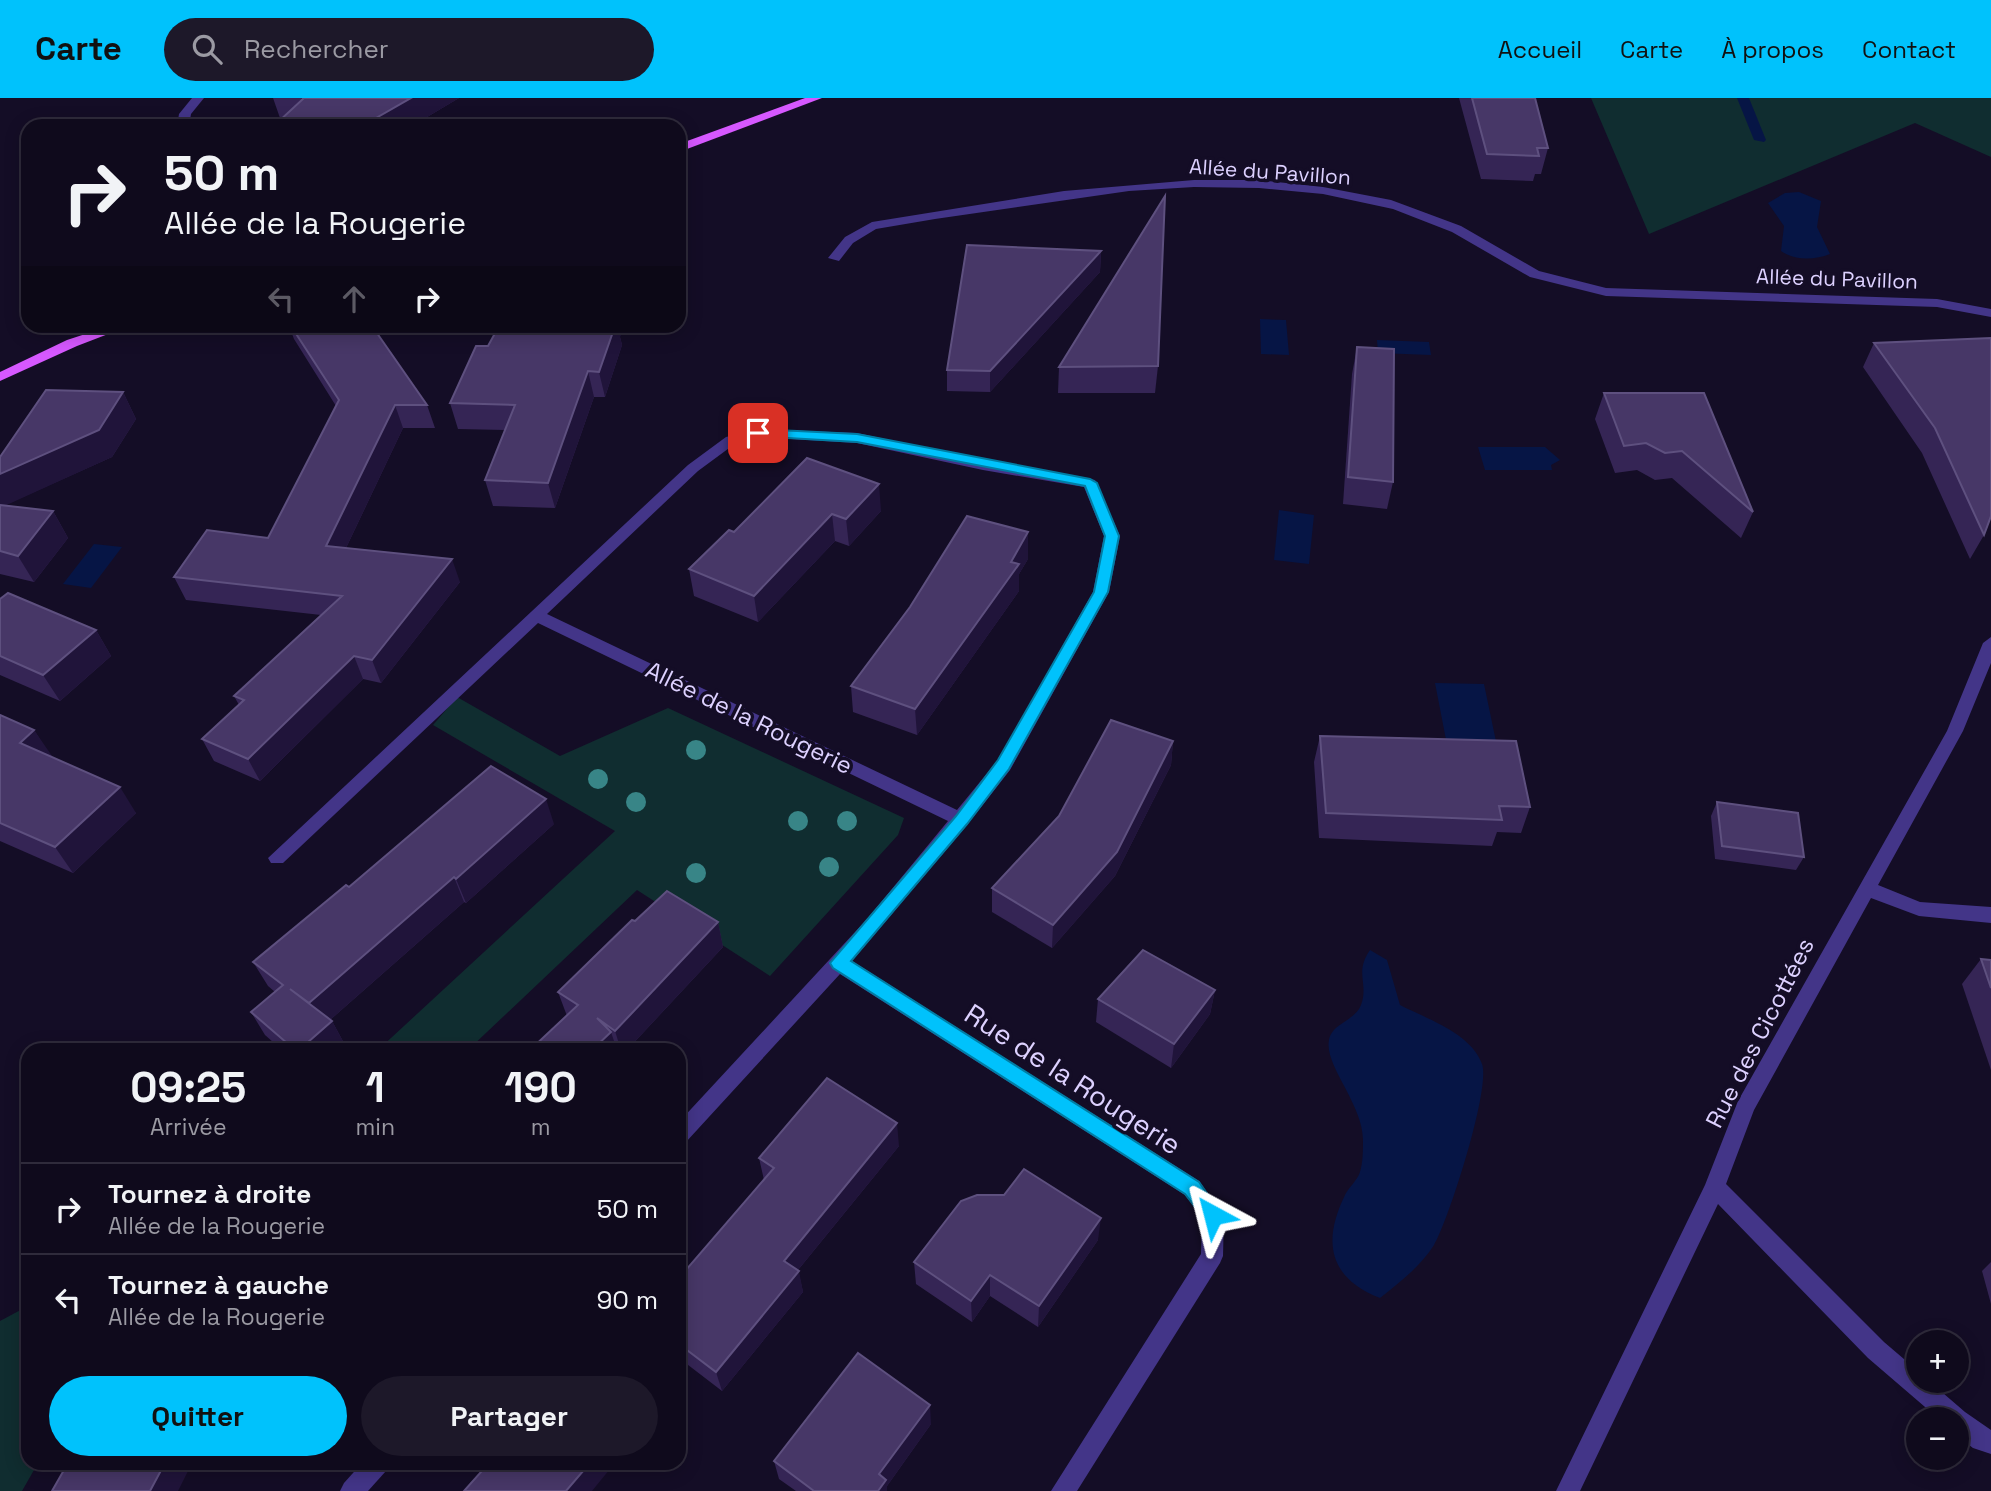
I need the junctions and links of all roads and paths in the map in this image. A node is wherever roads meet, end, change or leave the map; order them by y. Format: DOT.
graph roads {
  1 [pos="198,98"];
  2 [pos="816,98"];
  3 [pos="184,119"];
  4 [pos="686,145"];
  5 [pos="834,258"];
  6 [pos="1991,313"];
  7 [pos="103,333"];
  8 [pos="0,377"];
  9 [pos="537,616"];
  10 [pos="1991,643"];
  11 [pos="961,820"];
  12 [pos="277,858"];
  13 [pos="1867,888"];
  14 [pos="1991,915"];
  15 [pos="839,963"];
  16 [pos="686,1128"];
  17 [pos="1715,1187"];
  18 [pos="1942,1407"];
  19 [pos="1969,1430"];
  20 [pos="1991,1442"];
  21 [pos="372,1470"];
  22 [pos="352,1491"];
  23 [pos="1063,1491"];
  24 [pos="1568,1491"];
  1 -- 3 [label="street"];
  2 -- 4 [label="main road"];
  5 -- 6 [label="street, Allée du Pavillon"];
  7 -- 8 [label="main road"];
  9 -- 11 [label="street, Allée de la Rougerie"];
  9 -- 11 [label="street"];
  9 -- 12 [label="street"];
  10 -- 13 [label="street, Rue des Cicottées"];
  11 -- 15 [label="street"];
  13 -- 14 [label="street"];
  13 -- 17 [label="street, Rue des Cicottées"];
  15 -- 16 [label="street"];
  15 -- 23 [label="street, Rue de la Rougerie"];
  17 -- 18 [label="street"];
  17 -- 24 [label="street, Rue des Cicottées"];
  19 -- 20 [label="street"];
  21 -- 22 [label="street"];
}
